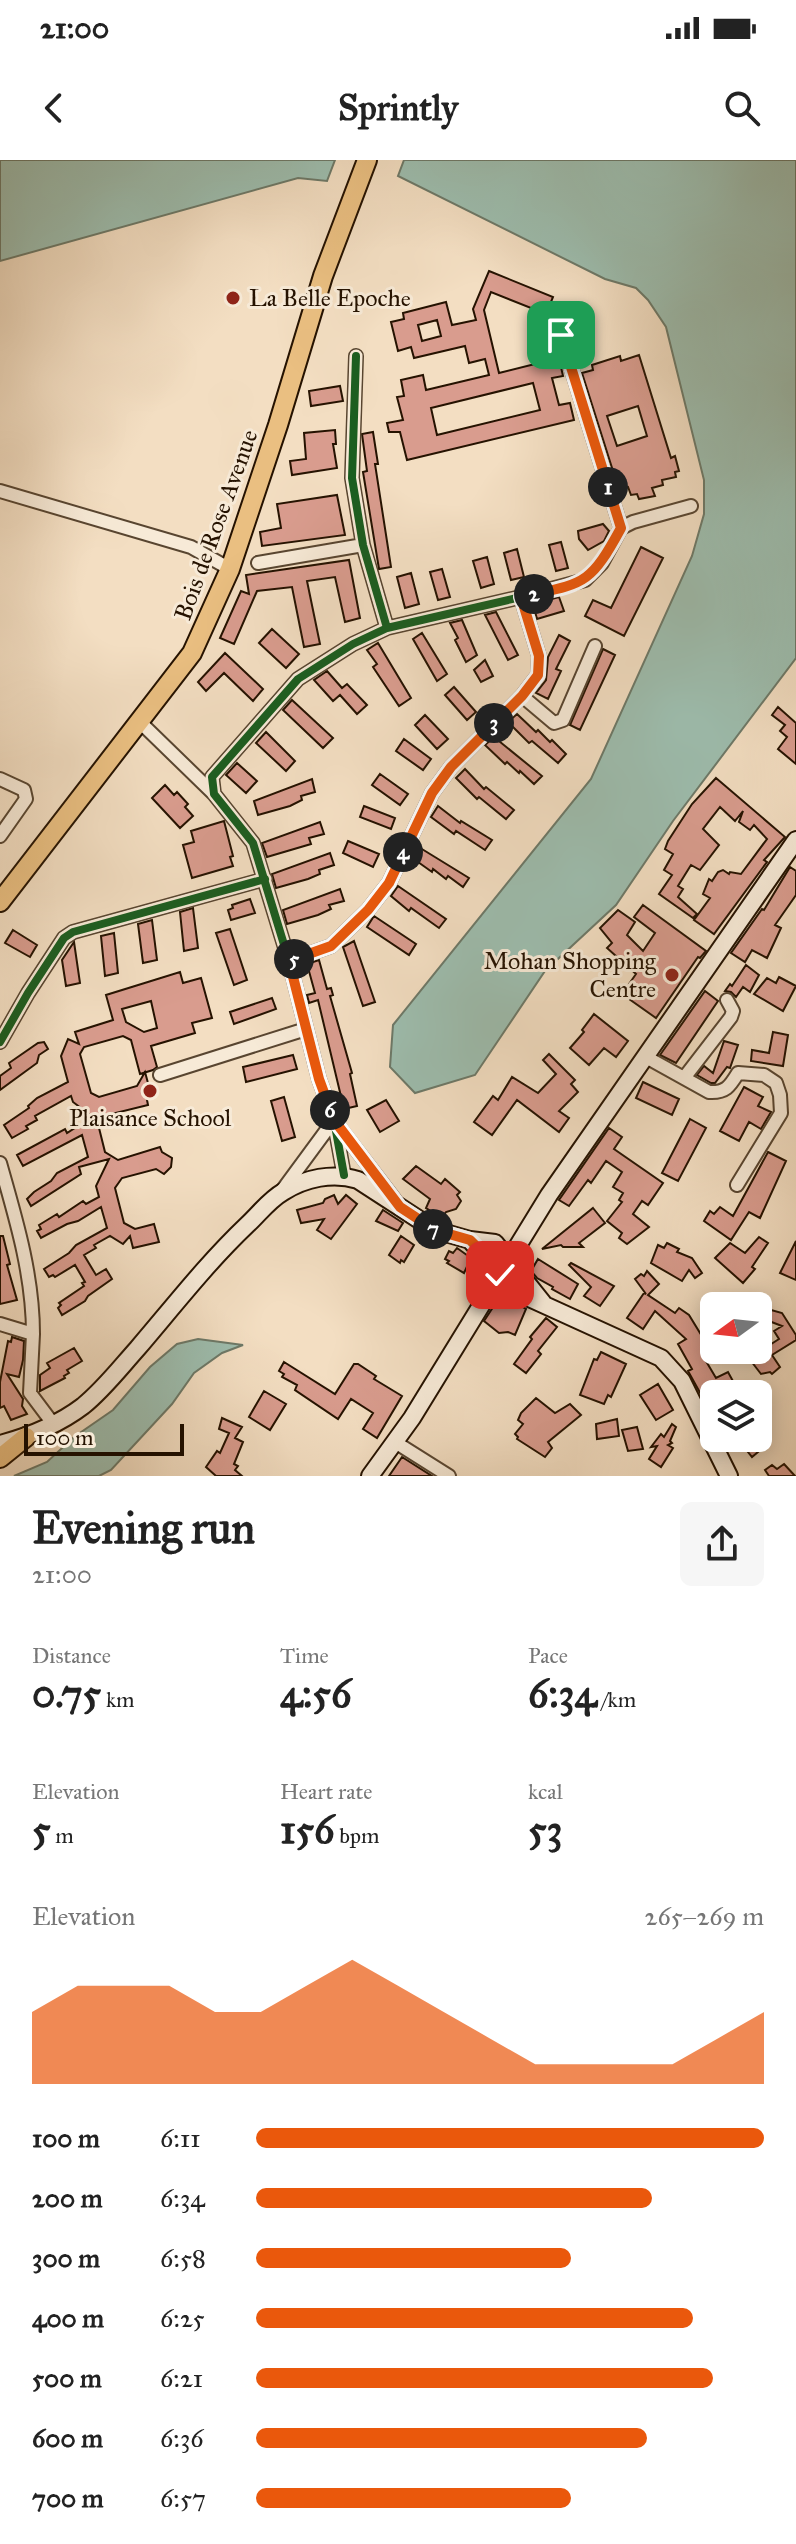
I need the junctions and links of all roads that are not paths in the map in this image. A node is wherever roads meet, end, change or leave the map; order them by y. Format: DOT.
graph roads {
  1 [pos="367,160"];
  2 [pos="561,335"];
  3 [pos="356,356"];
  4 [pos="0,491"];
  5 [pos="691,506"];
  6 [pos="621,528"];
  7 [pos="363,545"];
  8 [pos="258,563"];
  9 [pos="230,569"];
  10 [pos="521,597"];
  11 [pos="387,628"];
  12 [pos="595,646"];
  13 [pos="522,696"];
  14 [pos="141,723"];
  15 [pos="0,779"];
  16 [pos="214,794"];
  17 [pos="0,836"];
  18 [pos="796,840"];
  19 [pos="265,879"];
  20 [pos="0,902"];
  21 [pos="289,961"];
  22 [pos="727,1000"];
  23 [pos="306,1029"];
  24 [pos="0,1042"];
  25 [pos="646,1057"];
  26 [pos="160,1075"];
  27 [pos="684,1078"];
  28 [pos="334,1120"];
  29 [pos="0,1163"];
  30 [pos="344,1175"];
  31 [pos="737,1185"];
  32 [pos="280,1194"];
  33 [pos="400,1207"];
  34 [pos="470,1240"];
  35 [pos="507,1255"];
  36 [pos="497,1270"];
  37 [pos="543,1303"];
  38 [pos="0,1324"];
  39 [pos="33,1334"];
  40 [pos="54,1425"];
  41 [pos="26,1437"];
  42 [pos="395,1442"];
  43 [pos="0,1444"];
  44 [pos="0,1458"];
  45 [pos="370,1476"];
  46 [pos="449,1476"];
  47 [pos="729,1476"];
  1 -- 9 [label="main road, Bois de Rose Avenue"];
  2 -- 6 [label="street"];
  3 -- 7 [label="street"];
  4 -- 9 [label="street"];
  5 -- 6 [label="street"];
  6 -- 10 [label="street"];
  7 -- 8 [label="street"];
  7 -- 11 [label="street"];
  9 -- 20 [label="main road, Bois de Rose Avenue"];
  10 -- 11 [label="street"];
  10 -- 13 [label="street"];
  11 -- 16 [label="street"];
  12 -- 13 [label="street"];
  13 -- 21 [label="street"];
  14 -- 16 [label="street"];
  15 -- 17 [label="street"];
  16 -- 19 [label="street"];
  18 -- 25 [label="main road"];
  19 -- 21 [label="street"];
  19 -- 24 [label="street"];
  21 -- 23 [label="street"];
  22 -- 27 [label="street"];
  23 -- 26 [label="street"];
  23 -- 28 [label="street"];
  25 -- 27 [label="street"];
  25 -- 35 [label="main road"];
  27 -- 31 [label="street"];
  28 -- 30 [label="street"];
  28 -- 32 [label="street"];
  28 -- 33 [label="street"];
  29 -- 39 [label="street"];
  30 -- 32 [label="main road"];
  30 -- 33 [label="main road"];
  32 -- 40 [label="main road"];
  33 -- 34 [label="main road"];
  34 -- 35 [label="main road"];
  34 -- 36 [label="main road"];
  35 -- 36 [label="main road"];
  35 -- 37 [label="main road"];
  36 -- 37 [label="main road"];
  36 -- 42 [label="main road"];
  37 -- 47 [label="main road"];
  38 -- 39 [label="street"];
  39 -- 40 [label="street"];
  40 -- 41 [label="main road"];
  41 -- 43 [label="main road"];
  41 -- 44 [label="main road"];
  42 -- 45 [label="main road"];
  42 -- 46 [label="street"];
}
